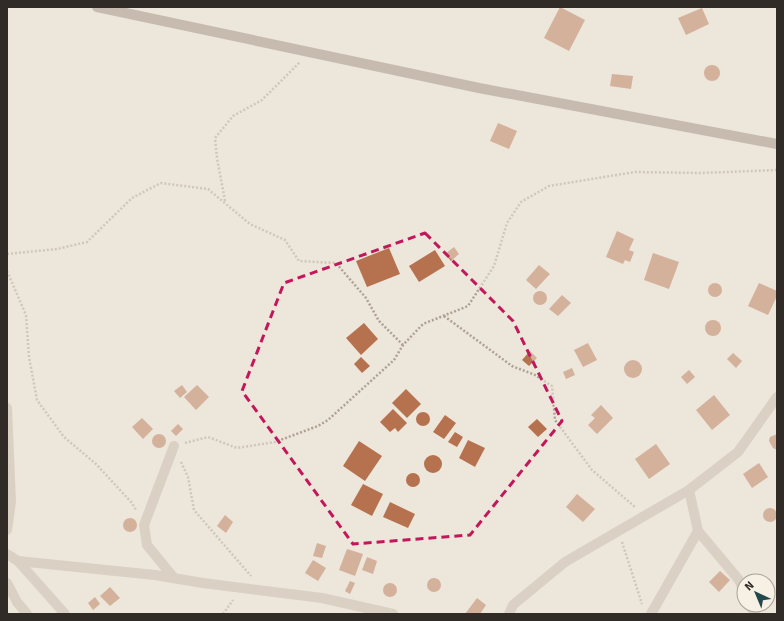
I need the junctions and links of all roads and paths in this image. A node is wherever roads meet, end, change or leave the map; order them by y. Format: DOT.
graph roads {
  1 [pos="97,7"];
  2 [pos="310,52"];
  3 [pos="777,144"];
  4 [pos="777,170"];
  5 [pos="225,202"];
  6 [pos="7,254"];
  7 [pos="7,271"];
  8 [pos="444,316"];
  9 [pos="403,345"];
  10 [pos="777,397"];
  11 [pos="7,408"];
  12 [pos="174,446"];
  13 [pos="689,490"];
  14 [pos="644,515"];
  15 [pos="144,525"];
  16 [pos="7,530"];
  17 [pos="618,530"];
  18 [pos="698,531"];
  19 [pos="7,554"];
  20 [pos="18,561"];
  21 [pos="736,576"];
  22 [pos="174,578"];
  23 [pos="7,583"];
  24 [pos="263,591"];
  25 [pos="643,607"];
  26 [pos="27,614"];
  27 [pos="65,614"];
  28 [pos="393,614"];
  29 [pos="509,614"];
  30 [pos="651,614"];
  1 -- 2 [label="main road"];
  2 -- 3 [label="main road"];
  2 -- 5 [label="path"];
  4 -- 8 [label="path"];
  5 -- 6 [label="path"];
  5 -- 9 [label="path"];
  7 -- 15 [label="path"];
  8 -- 9 [label="path"];
  8 -- 14 [label="path"];
  9 -- 12 [label="path"];
  10 -- 13 [label="street"];
  11 -- 16 [label="street"];
  12 -- 15 [label="street"];
  12 -- 24 [label="path"];
  13 -- 14 [label="street"];
  13 -- 18 [label="street"];
  14 -- 17 [label="street"];
  15 -- 22 [label="street"];
  17 -- 25 [label="path"];
  17 -- 29 [label="street"];
  18 -- 21 [label="street"];
  18 -- 30 [label="street"];
  19 -- 20 [label="street"];
  20 -- 22 [label="street"];
  20 -- 27 [label="street"];
  22 -- 24 [label="street"];
  23 -- 26 [label="street"];
  24 -- 28 [label="street"];
}
